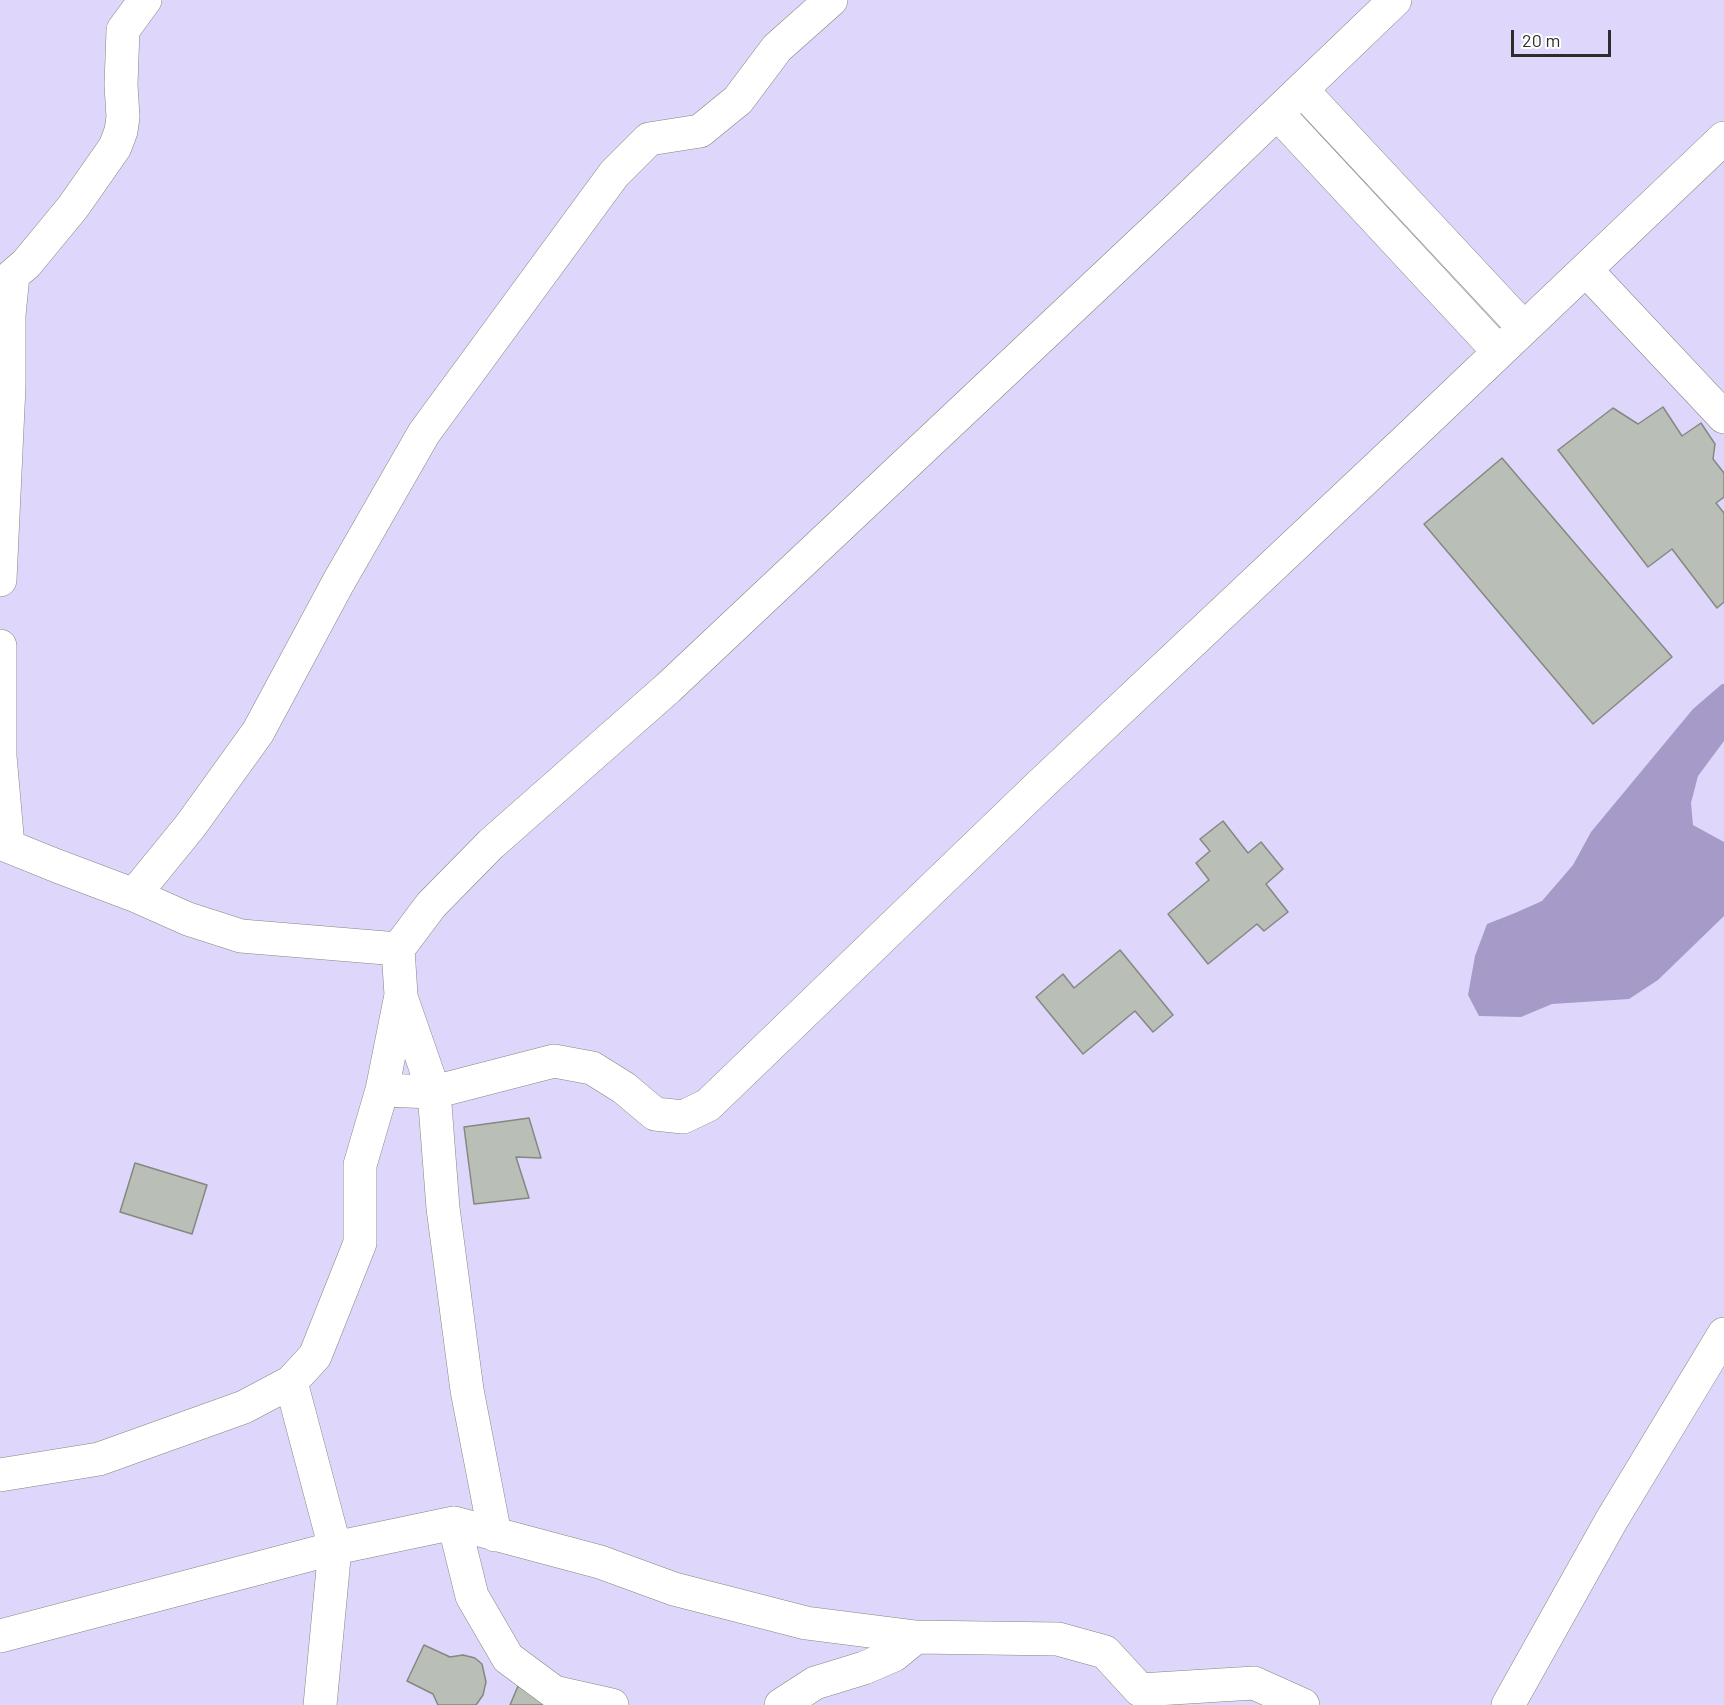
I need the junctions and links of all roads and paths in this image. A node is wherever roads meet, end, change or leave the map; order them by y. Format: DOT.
graph roads {
  1 [pos="145,0"];
  2 [pos="831,0"];
  3 [pos="1395,0"];
  4 [pos="118,15"];
  5 [pos="1302,90"];
  6 [pos="1277,113"];
  7 [pos="1724,138"];
  8 [pos="1586,270"];
  9 [pos="1524,328"];
  10 [pos="1499,352"];
  11 [pos="1724,417"];
  12 [pos="2,509"];
  13 [pos="0,580"];
  14 [pos="0,646"];
  15 [pos="4,844"];
  16 [pos="134,895"];
  17 [pos="398,950"];
  18 [pos="401,995"];
  19 [pos="382,1090"];
  20 [pos="434,1092"];
  21 [pos="1724,1334"];
  22 [pos="291,1382"];
  23 [pos="0,1475"];
  24 [pos="454,1523"];
  25 [pos="495,1535"];
  26 [pos="336,1548"];
  27 [pos="0,1636"];
  28 [pos="916,1637"];
  29 [pos="320,1705"];
  30 [pos="612,1705"];
  31 [pos="781,1705"];
  32 [pos="1303,1705"];
  33 [pos="1508,1705"];
  1 -- 4 [label="lane"];
  2 -- 16 [label="lane"];
  3 -- 5 [label="lane"];
  4 -- 12 [label="lane"];
  5 -- 6 [label="lane"];
  5 -- 9 [label="lane"];
  6 -- 10 [label="lane"];
  6 -- 17 [label="lane"];
  7 -- 8 [label="lane"];
  8 -- 9 [label="lane"];
  8 -- 11 [label="lane"];
  9 -- 10 [label="lane"];
  10 -- 20 [label="lane"];
  12 -- 13 [label="lane"];
  14 -- 15 [label="lane"];
  15 -- 16 [label="lane"];
  16 -- 17 [label="lane"];
  17 -- 18 [label="lane"];
  18 -- 19 [label="lane"];
  18 -- 20 [label="lane"];
  19 -- 20 [label="lane"];
  19 -- 22 [label="lane"];
  20 -- 25 [label="lane"];
  21 -- 33 [label="lane"];
  22 -- 23 [label="lane"];
  22 -- 26 [label="lane"];
  24 -- 25 [label="lane"];
  24 -- 26 [label="lane"];
  24 -- 30 [label="lane"];
  25 -- 28 [label="lane"];
  26 -- 27 [label="lane"];
  26 -- 29 [label="lane"];
  28 -- 31 [label="lane"];
  28 -- 32 [label="lane"];
}
